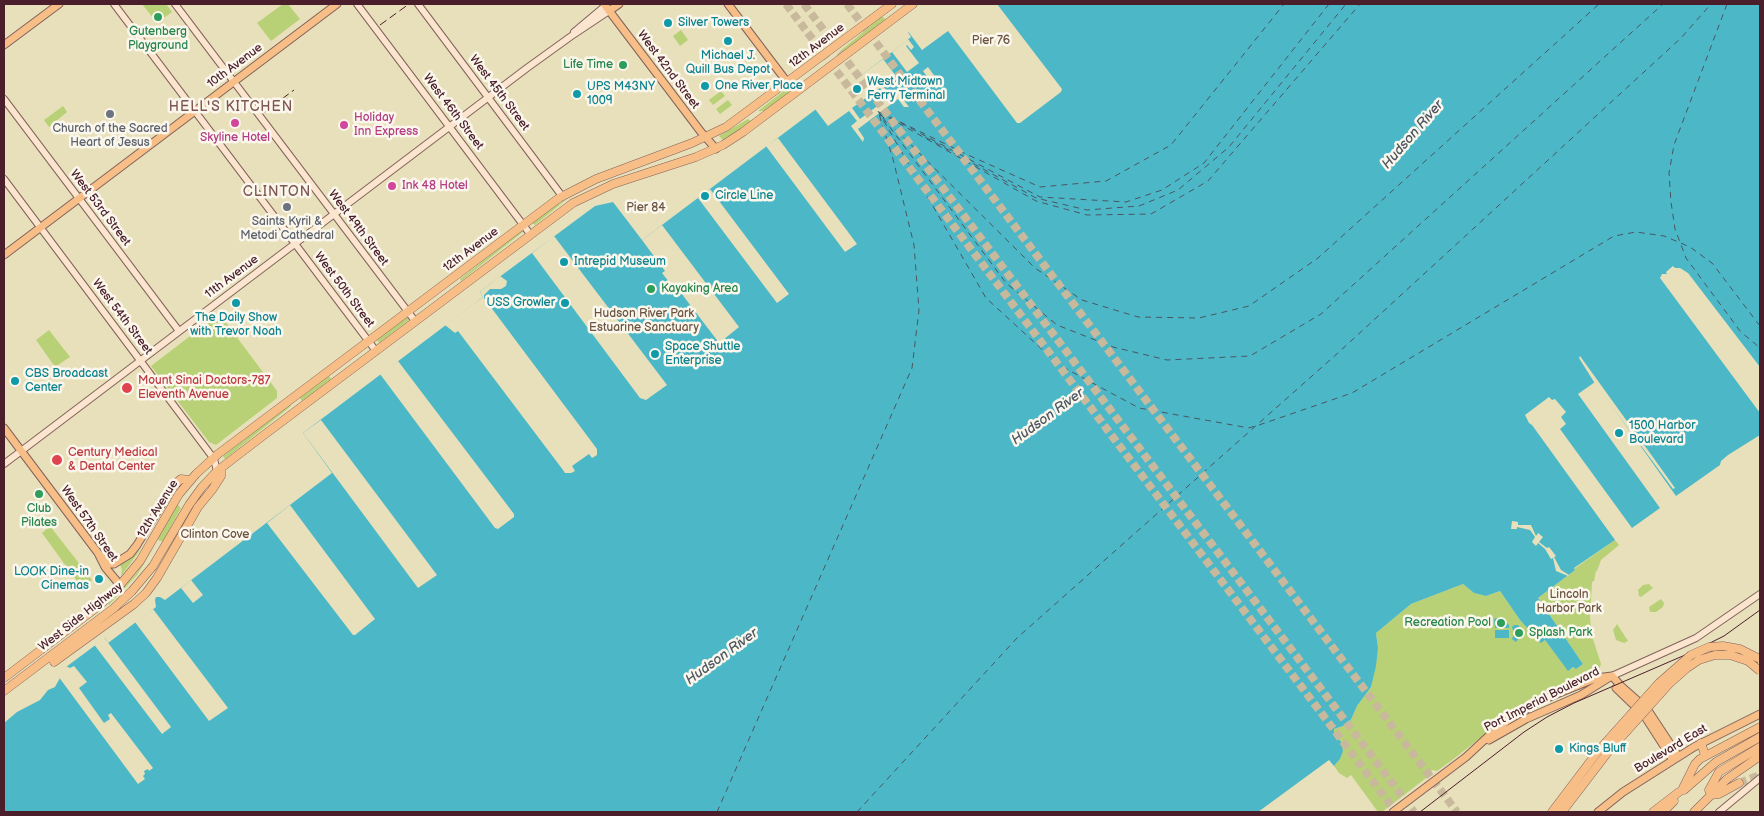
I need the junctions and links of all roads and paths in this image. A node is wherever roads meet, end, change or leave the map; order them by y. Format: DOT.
graph roads {
  1 [pos="59,4"];
  2 [pos="114,4"];
  3 [pos="175,4"];
  4 [pos="337,4"];
  5 [pos="357,4"];
  6 [pos="418,4"];
  7 [pos="619,4"];
  8 [pos="728,4"];
  9 [pos="892,4"];
  10 [pos="898,4"];
  11 [pos="913,4"];
  12 [pos="607,6"];
  13 [pos="901,13"];
  14 [pos="4,45"];
  15 [pos="234,82"];
  16 [pos="787,82"];
  17 [pos="489,97"];
  18 [pos="4,99"];
  19 [pos="195,111"];
  20 [pos="450,127"];
  21 [pos="706,137"];
  22 [pos="716,149"];
  23 [pos="4,179"];
  24 [pos="562,196"];
  25 [pos="78,198"];
  26 [pos="334,214"];
  27 [pos="523,224"];
  28 [pos="40,227"];
  29 [pos="530,234"];
  30 [pos="295,244"];
  31 [pos="4,255"];
  32 [pos="455,276"];
  33 [pos="463,285"];
  34 [pos="407,312"];
  35 [pos="414,321"];
  36 [pos="179,331"];
  37 [pos="368,341"];
  38 [pos="376,351"];
  39 [pos="140,360"];
  40 [pos="4,428"];
  41 [pos="21,451"];
  42 [pos="213,458"];
  43 [pos="4,464"];
  44 [pos="219,470"];
  45 [pos="190,480"];
  46 [pos="173,486"];
  47 [pos="162,550"];
  48 [pos="98,553"];
  49 [pos="159,573"];
  50 [pos="120,585"];
  51 [pos="1760,594"];
  52 [pos="106,614"];
  53 [pos="1760,659"];
  54 [pos="54,662"];
  55 [pos="1760,671"];
  56 [pos="1612,676"];
  57 [pos="4,678"];
  58 [pos="4,690"];
  59 [pos="1529,706"];
  60 [pos="1760,714"];
  61 [pos="1526,719"];
  62 [pos="1760,727"];
  63 [pos="1760,737"];
  64 [pos="1701,743"];
  65 [pos="1482,744"];
  66 [pos="1760,747"];
  67 [pos="1705,755"];
  68 [pos="1760,756"];
  69 [pos="1676,758"];
  70 [pos="1760,778"];
  71 [pos="1739,783"];
  72 [pos="1682,791"];
  73 [pos="1711,795"];
  74 [pos="1394,812"];
  75 [pos="1552,812"];
  76 [pos="1562,812"];
  77 [pos="1598,812"];
  78 [pos="1653,812"];
  79 [pos="1663,812"];
  80 [pos="1694,812"];
  81 [pos="1718,812"];
  1 -- 14 [label="main road"];
  2 -- 19 [label="main road, West 50th Street"];
  3 -- 15 [label="main road, West 49th Street"];
  4 -- 15 [label="main road, 10th Avenue"];
  5 -- 20 [label="main road, West 46th Street"];
  6 -- 17 [label="main road, West 45th Street"];
  7 -- 12 [label="main road, 11th Avenue"];
  8 -- 16 [label="main road"];
  9 -- 16 [label="highway, 12th Avenue"];
  10 -- 13 [label="highway"];
  11 -- 13 [label="highway, 12th Avenue"];
  12 -- 17 [label="main road, 11th Avenue"];
  12 -- 21 [label="main road, West 42nd Street"];
  13 -- 22 [label="highway, 12th Avenue"];
  15 -- 19 [label="main road, 10th Avenue"];
  15 -- 26 [label="main road, West 49th Street"];
  16 -- 21 [label="highway, 12th Avenue"];
  17 -- 20 [label="main road, 11th Avenue"];
  17 -- 24 [label="main road, West 45th Street"];
  18 -- 25 [label="main road, West 53rd Street"];
  19 -- 25 [label="main road, 10th Avenue"];
  19 -- 30 [label="main road, West 50th Street"];
  20 -- 26 [label="main road, 11th Avenue"];
  20 -- 27 [label="main road, West 46th Street"];
  21 -- 22 [label="main road, West 42nd Street"];
  21 -- 24 [label="highway, 12th Avenue"];
  22 -- 29 [label="highway, 12th Avenue"];
  23 -- 28 [label="main road, West 54th Street"];
  24 -- 27 [label="highway, 12th Avenue"];
  25 -- 28 [label="main road, 10th Avenue"];
  25 -- 36 [label="main road, West 53rd Street"];
  26 -- 30 [label="main road, 11th Avenue"];
  26 -- 34 [label="main road, West 49th Street"];
  27 -- 29 [label="main road, West 46th Street"];
  27 -- 32 [label="highway, 12th Avenue"];
  28 -- 31 [label="main road, 10th Avenue"];
  28 -- 39 [label="main road, West 54th Street"];
  29 -- 33 [label="highway, 12th Avenue"];
  30 -- 36 [label="main road, 11th Avenue"];
  30 -- 37 [label="main road, West 50th Street"];
  32 -- 33 [label="highway"];
  32 -- 34 [label="highway, 12th Avenue"];
  33 -- 35 [label="highway, 12th Avenue"];
  34 -- 35 [label="main road, West 49th Street"];
  34 -- 37 [label="highway, 12th Avenue"];
  35 -- 38 [label="highway, 12th Avenue"];
  36 -- 39 [label="main road, 11th Avenue"];
  37 -- 38 [label="main road, West 50th Street"];
  37 -- 42 [label="highway, 12th Avenue"];
  38 -- 44 [label="highway, 12th Avenue"];
  39 -- 41 [label="main road, 11th Avenue"];
  39 -- 42 [label="main road, West 54th Street"];
  40 -- 41 [label="main road, West 57th Street"];
  41 -- 43 [label="main road, 11th Avenue"];
  41 -- 48 [label="main road, West 57th Street"];
  42 -- 44 [label="main road, West 54th Street"];
  42 -- 45 [label="highway, 12th Avenue"];
  44 -- 47 [label="highway, 12th Avenue"];
  44 -- 49 [label="highway"];
  45 -- 46 [label="highway"];
  45 -- 50 [label="highway, 12th Avenue"];
  46 -- 48 [label="main road, 12th Avenue"];
  47 -- 52 [label="highway, West Side Highway"];
  48 -- 50 [label="main road, West 57th Street"];
  49 -- 52 [label="highway"];
  49 -- 54 [label="highway"];
  50 -- 57 [label="highway, West Side Highway"];
  51 -- 56 [label="main road"];
  52 -- 58 [label="highway, West Side Highway"];
  53 -- 75 [label="highway, bridge"];
  55 -- 76 [label="highway, bridge"];
  56 -- 59 [label="main road, Port Imperial Boulevard"];
  56 -- 61 [label="main road, Port Imperial Boulevard"];
  56 -- 69 [label="main road"];
  59 -- 61 [label="main road"];
  59 -- 65 [label="main road, Port Imperial Boulevard"];
  60 -- 64 [label="main road, Boulevard East"];
  61 -- 65 [label="main road, Port Imperial Boulevard"];
  62 -- 67 [label="highway"];
  63 -- 72 [label="highway"];
  64 -- 67 [label="highway"];
  64 -- 69 [label="main road, Boulevard East"];
  65 -- 74 [label="main road, Port Imperial Boulevard"];
  66 -- 73 [label="highway"];
  67 -- 72 [label="highway"];
  68 -- 73 [label="highway"];
  69 -- 77 [label="main road, Boulevard East"];
  70 -- 81 [label="main road"];
  71 -- 73 [label="highway"];
  72 -- 78 [label="highway"];
  72 -- 79 [label="highway"];
  73 -- 80 [label="highway"];
}
